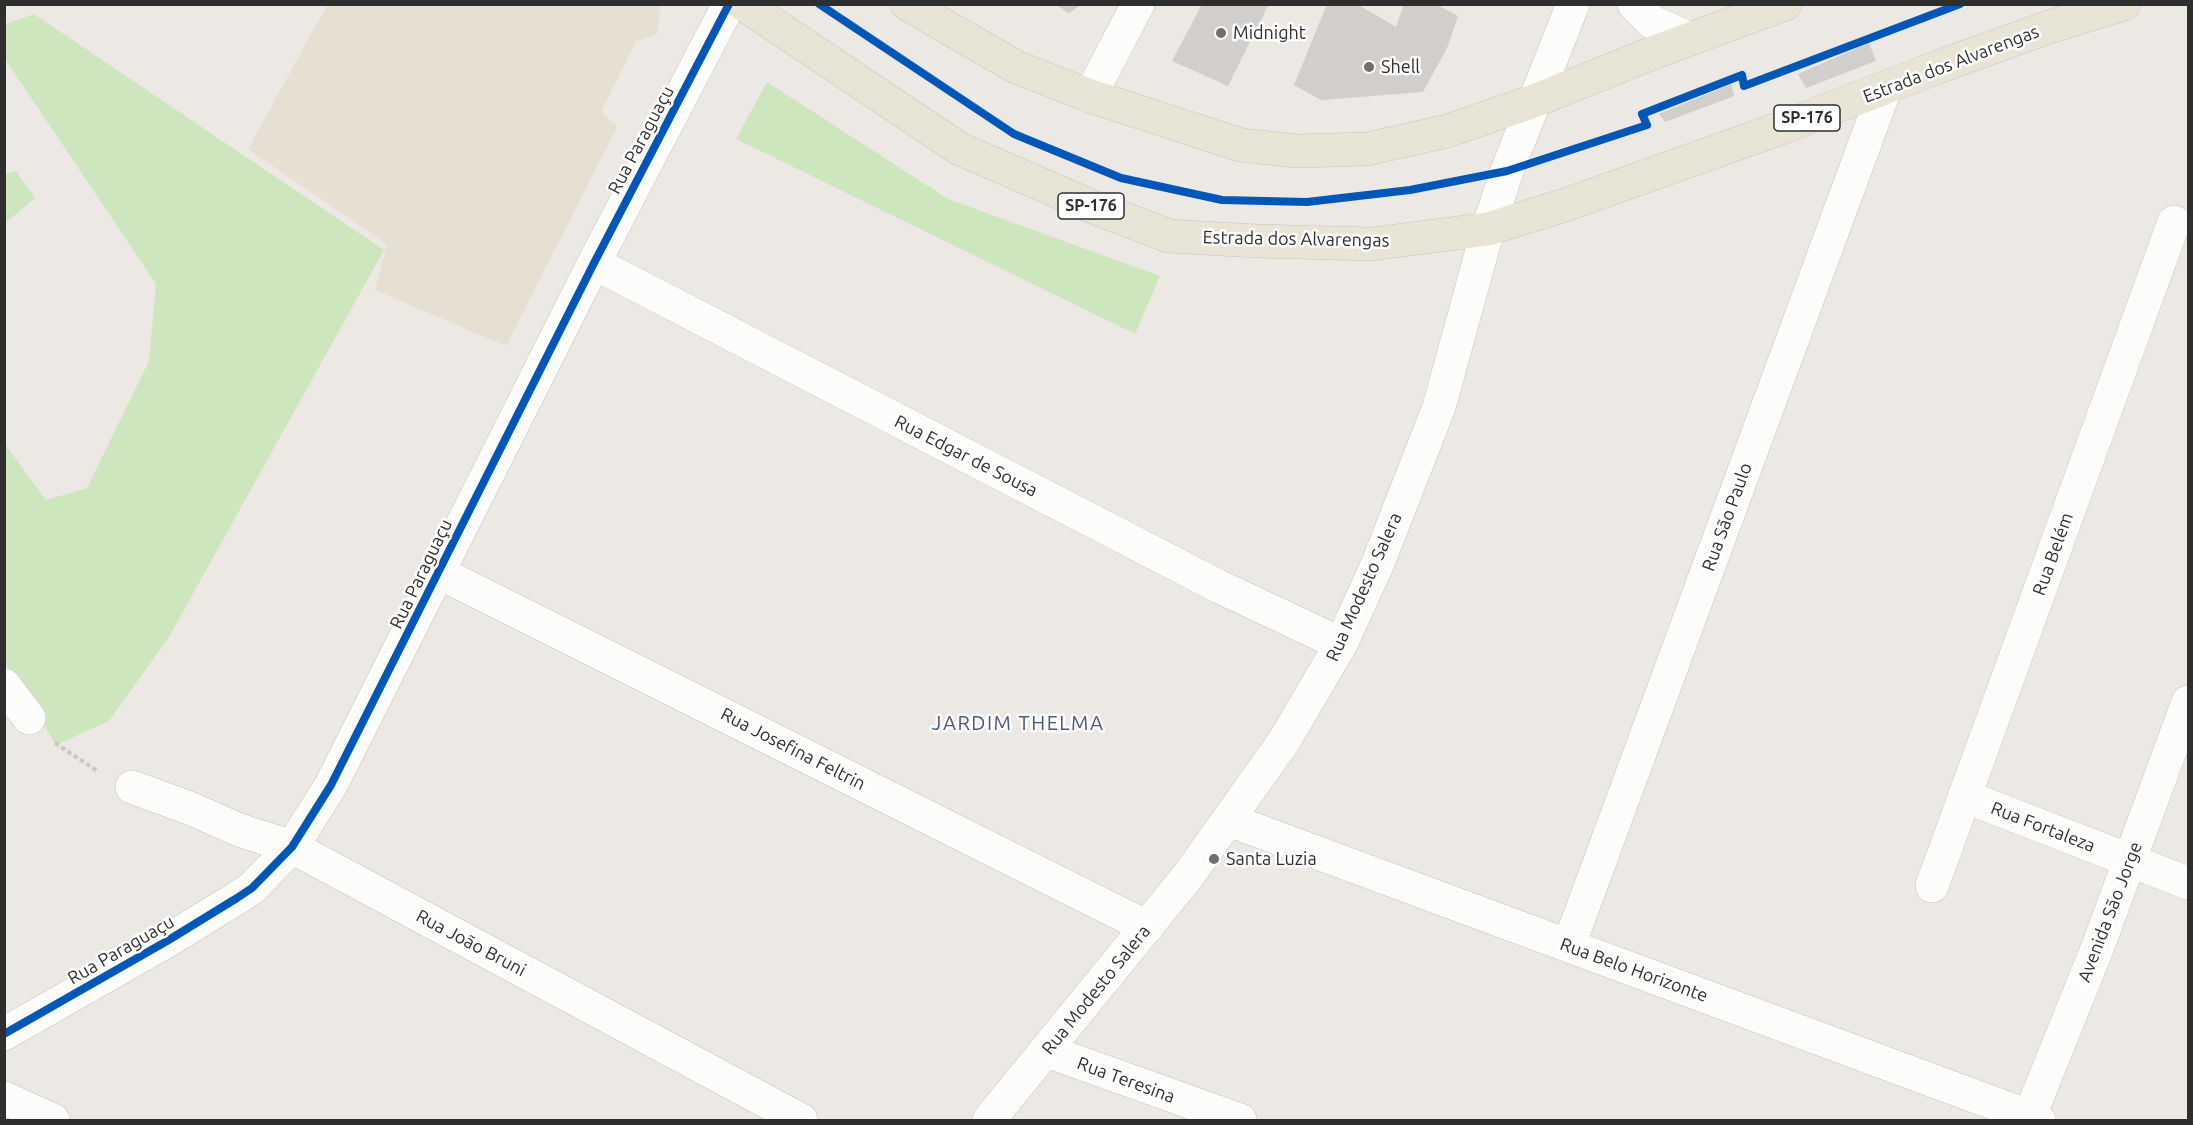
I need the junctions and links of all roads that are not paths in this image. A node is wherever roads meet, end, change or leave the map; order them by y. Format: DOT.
graph roads {
  1 [pos="729,4"];
  2 [pos="743,4"];
  3 [pos="908,4"];
  4 [pos="1138,4"];
  5 [pos="1573,4"];
  6 [pos="1634,4"];
  7 [pos="1785,4"];
  8 [pos="2124,4"];
  9 [pos="1690,39"];
  10 [pos="1886,89"];
  11 [pos="1090,96"];
  12 [pos="1534,101"];
  13 [pos="2174,222"];
  14 [pos="1488,229"];
  15 [pos="594,263"];
  16 [pos="438,572"];
  17 [pos="1341,644"];
  18 [pos="4,685"];
  19 [pos="2188,702"];
  20 [pos="29,718"];
  21 [pos="132,787"];
  22 [pos="1964,796"];
  23 [pos="1229,820"];
  24 [pos="292,847"];
  25 [pos="2130,861"];
  26 [pos="2188,883"];
  27 [pos="1932,886"];
  28 [pos="1147,927"];
  29 [pos="1569,945"];
  30 [pos="4,1034"];
  31 [pos="1047,1051"];
  32 [pos="4,1098"];
  33 [pos="2032,1119"];
  34 [pos="53,1120"];
  35 [pos="801,1120"];
  36 [pos="989,1120"];
  37 [pos="1240,1120"];
  1 -- 15 [label="street, Rua Paraguaçu"];
  2 -- 14 [label="main road, Estrada dos Alvarengas / SP-176"];
  3 -- 11 [label="main road"];
  4 -- 11 [label="street"];
  5 -- 12 [label="street, Rua Modesto Salera"];
  6 -- 9 [label="street"];
  7 -- 9 [label="main road"];
  8 -- 10 [label="main road, Estrada dos Alvarengas / SP-176"];
  9 -- 12 [label="main road"];
  10 -- 14 [label="main road, Estrada dos Alvarengas / SP-176"];
  10 -- 29 [label="street, Rua São Paulo"];
  11 -- 12 [label="main road"];
  12 -- 14 [label="street, Rua Modesto Salera"];
  13 -- 22 [label="street, Rua Belém"];
  14 -- 17 [label="street, Rua Modesto Salera"];
  15 -- 16 [label="street, Rua Paraguaçu"];
  15 -- 17 [label="street, Rua Edgar de Sousa"];
  16 -- 24 [label="street, Rua Paraguaçu"];
  16 -- 28 [label="street, Rua Josefina Feltrin"];
  17 -- 23 [label="street, Rua Modesto Salera"];
  18 -- 20 [label="street"];
  19 -- 25 [label="street, Avenida São Jorge"];
  21 -- 24 [label="street, Rua João Bruni"];
  22 -- 25 [label="street, Rua Fortaleza"];
  22 -- 27 [label="street, Rua Belém"];
  23 -- 28 [label="street, Rua Modesto Salera"];
  23 -- 29 [label="street, Rua Belo Horizonte"];
  24 -- 30 [label="street, Rua Paraguaçu"];
  24 -- 35 [label="street, Rua João Bruni"];
  25 -- 26 [label="street, Rua Fortaleza"];
  25 -- 33 [label="street, Avenida São Jorge"];
  28 -- 31 [label="street, Rua Modesto Salera"];
  29 -- 33 [label="street, Rua Belo Horizonte"];
  31 -- 36 [label="street, Rua Modesto Salera"];
  31 -- 37 [label="street, Rua Teresina"];
  32 -- 34 [label="street"];
}
